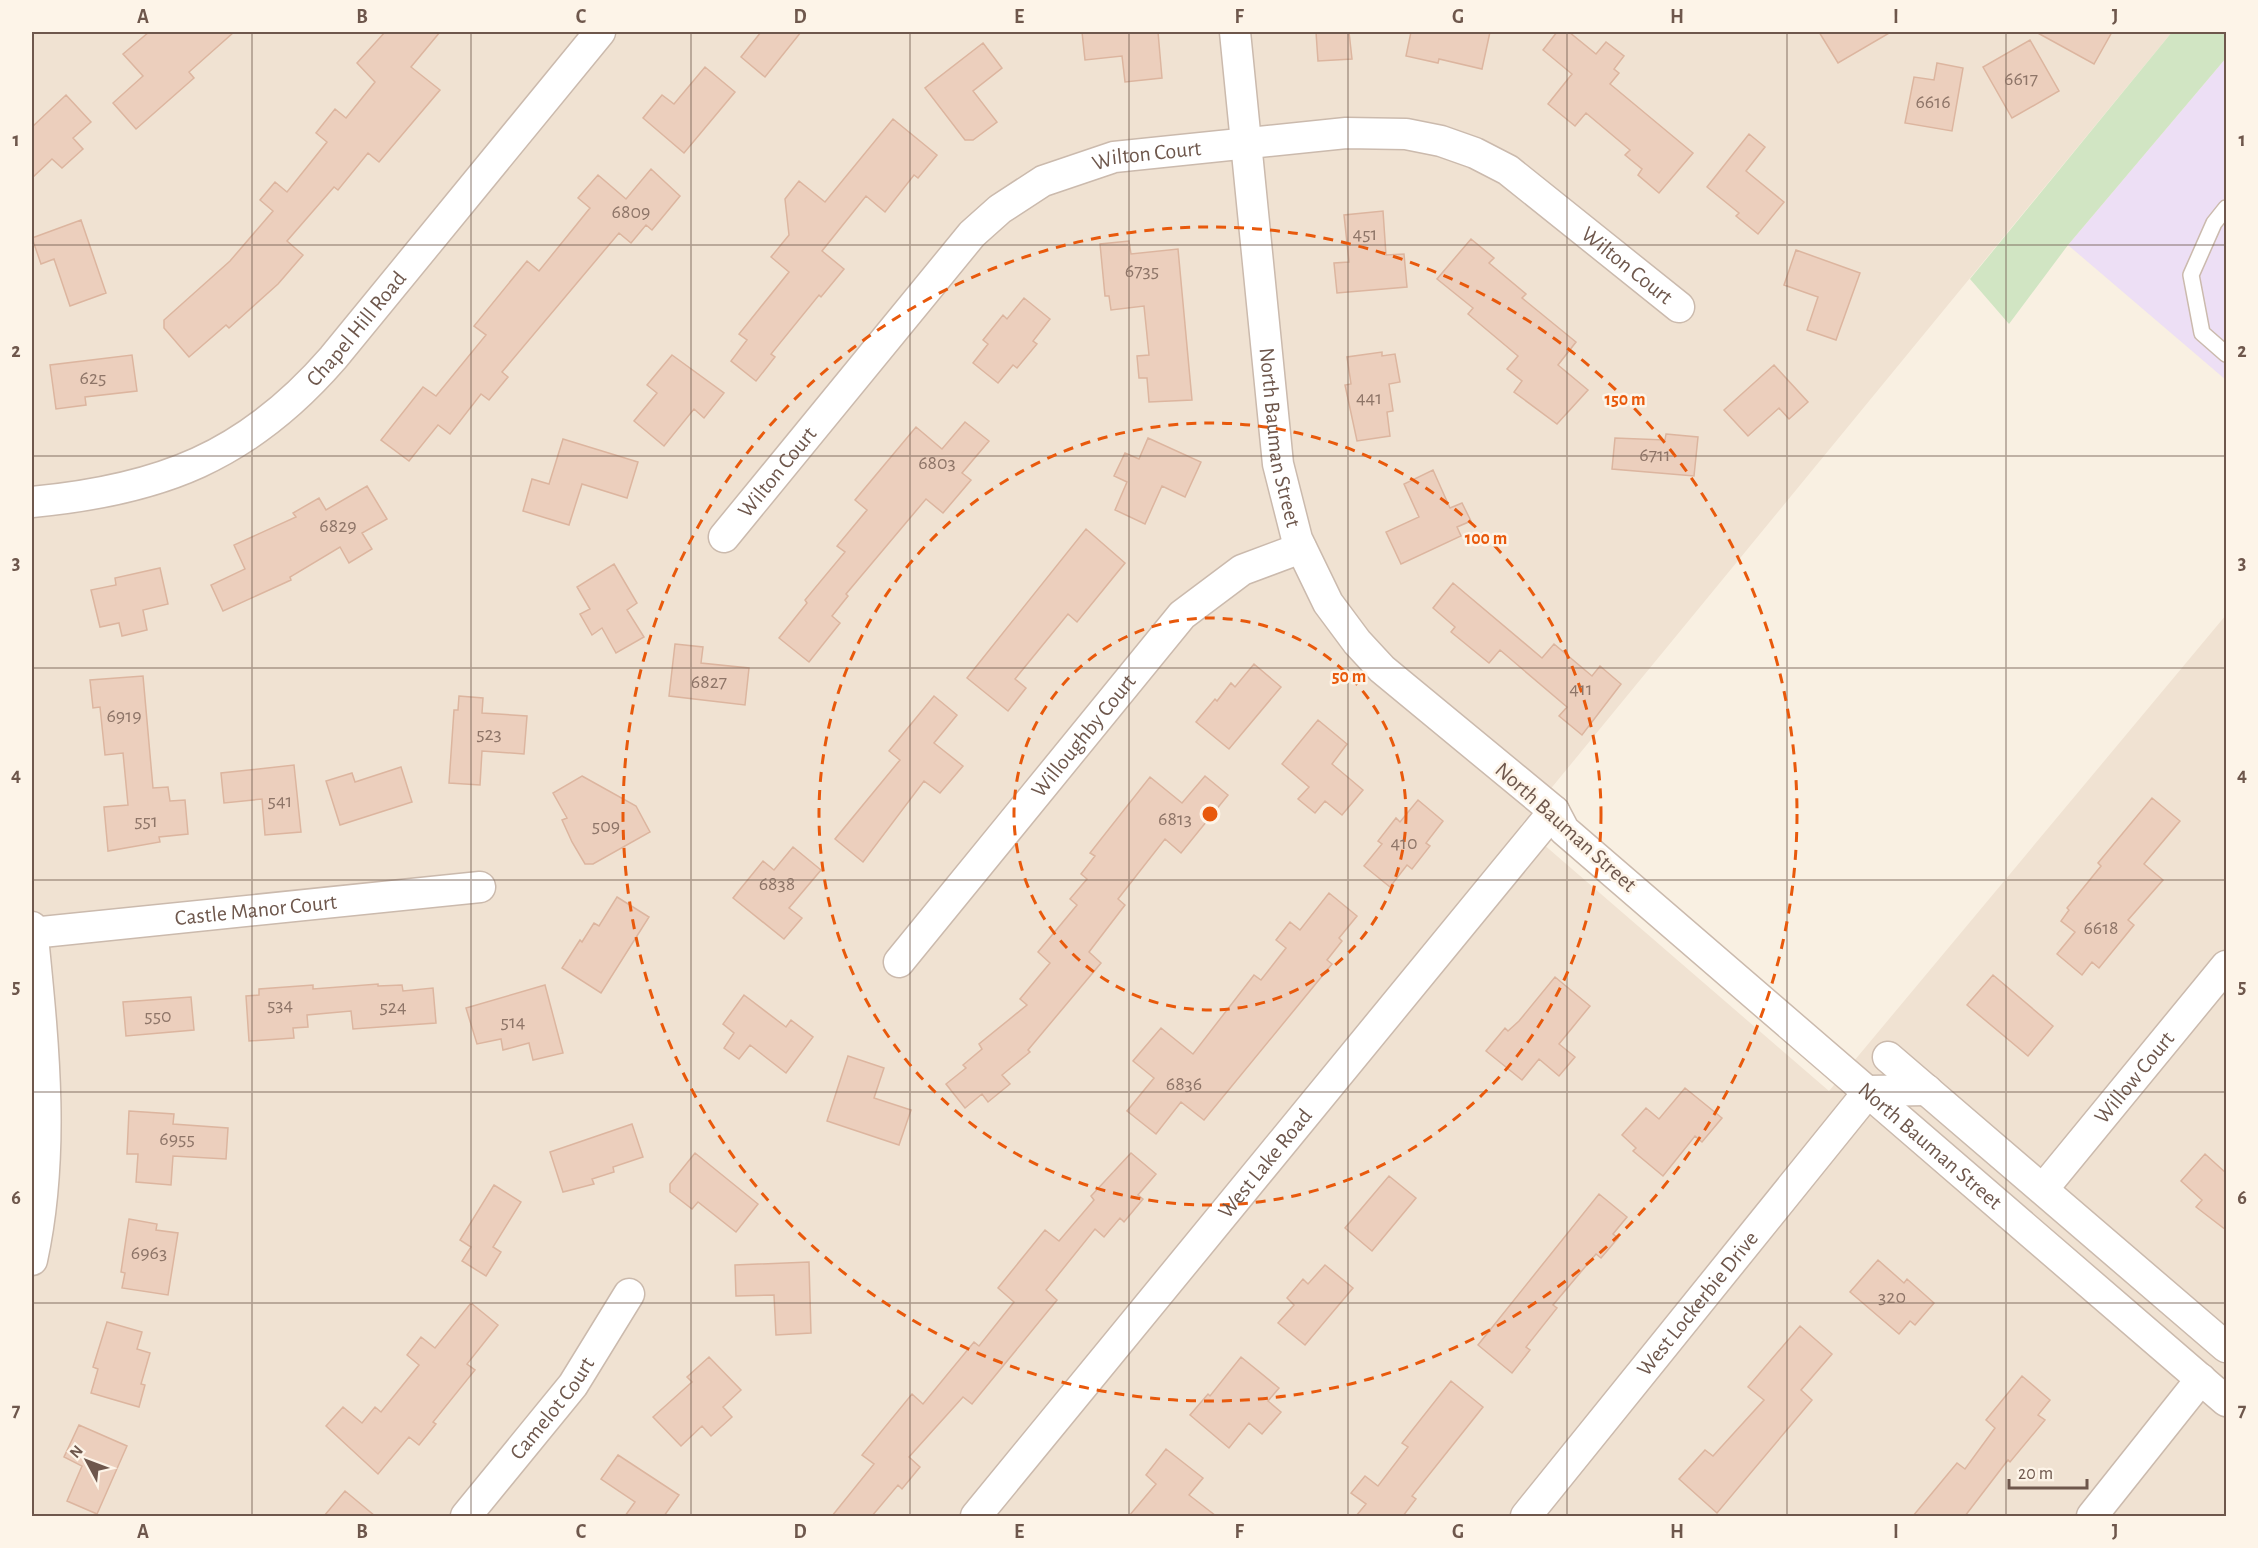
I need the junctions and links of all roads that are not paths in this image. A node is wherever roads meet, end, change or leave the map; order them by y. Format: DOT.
graph roads {
  1 [pos="600,32"];
  2 [pos="1235,32"];
  3 [pos="1246,143"];
  4 [pos="2226,208"];
  5 [pos="1679,307"];
  6 [pos="2226,354"];
  7 [pos="32,502"];
  8 [pos="724,537"];
  9 [pos="1301,548"];
  10 [pos="1554,811"];
  11 [pos="480,887"];
  12 [pos="32,927"];
  13 [pos="32,933"];
  14 [pos="899,962"];
  15 [pos="2226,966"];
  16 [pos="1888,1057"];
  17 [pos="1927,1090"];
  18 [pos="1869,1091"];
  19 [pos="2043,1189"];
  20 [pos="32,1260"];
  21 [pos="629,1294"];
  22 [pos="2226,1347"];
  23 [pos="2201,1379"];
  24 [pos="2226,1401"];
  25 [pos="466,1516"];
  26 [pos="976,1516"];
  27 [pos="1526,1516"];
  28 [pos="2092,1516"];
  1 -- 7 [label="street, Chapel Hill Road"];
  2 -- 3 [label="street, North Bauman Street"];
  3 -- 5 [label="street, Wilton Court"];
  3 -- 8 [label="street, Wilton Court"];
  3 -- 9 [label="street, North Bauman Street"];
  4 -- 6 [label="lane"];
  9 -- 10 [label="street, North Bauman Street"];
  9 -- 14 [label="street, Willoughby Court"];
  10 -- 18 [label="street, North Bauman Street"];
  10 -- 26 [label="street, West Lake Road"];
  11 -- 13 [label="street, Castle Manor Court"];
  12 -- 13 [label="street"];
  13 -- 20 [label="street"];
  15 -- 19 [label="street, Willow Court"];
  16 -- 17 [label="street, North Bauman Street"];
  17 -- 18 [label="street"];
  17 -- 19 [label="street, North Bauman Street"];
  18 -- 23 [label="street, North Bauman Street"];
  18 -- 27 [label="street, West Lockerbie Drive"];
  19 -- 22 [label="street, North Bauman Street"];
  21 -- 25 [label="street, Camelot Court"];
  23 -- 24 [label="street, North Bauman Street"];
  23 -- 28 [label="street"];
}
